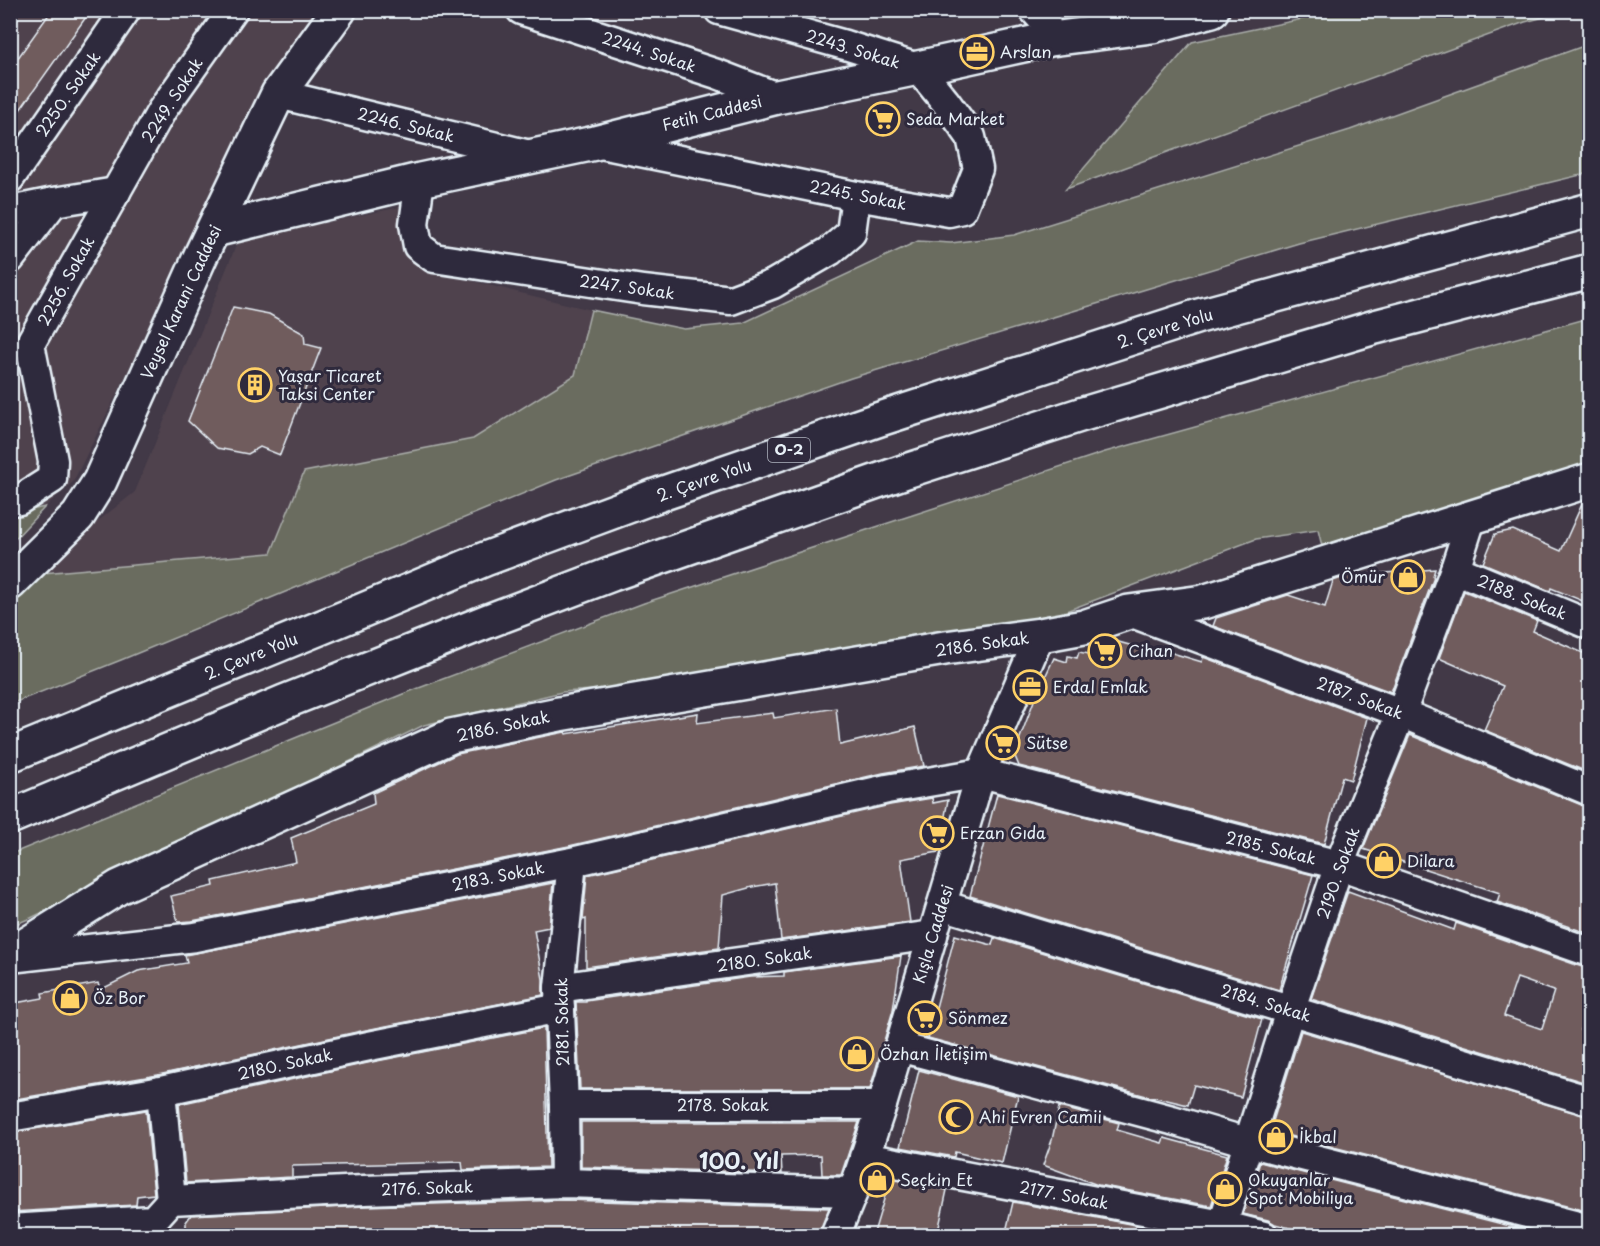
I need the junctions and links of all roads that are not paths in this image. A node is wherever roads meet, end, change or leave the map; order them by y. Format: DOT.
graph roads {
  1 [pos="126,10"];
  2 [pos="233,10"];
  3 [pos="339,10"];
  4 [pos="521,10"];
  5 [pos="719,10"];
  6 [pos="1034,10"];
  7 [pos="1212,10"];
  8 [pos="1051,39"];
  9 [pos="918,68"];
  10 [pos="278,94"];
  11 [pos="777,97"];
  12 [pos="595,143"];
  13 [pos="534,156"];
  14 [pos="10,178"];
  15 [pos="420,180"];
  16 [pos="116,192"];
  17 [pos="856,196"];
  18 [pos="54,202"];
  19 [pos="1590,210"];
  20 [pos="10,211"];
  21 [pos="214,230"];
  22 [pos="10,259"];
  23 [pos="1590,271"];
  24 [pos="20,346"];
  25 [pos="1590,480"];
  26 [pos="10,501"];
  27 [pos="1472,516"];
  28 [pos="1455,569"];
  29 [pos="10,583"];
  30 [pos="1129,612"];
  31 [pos="1590,625"];
  32 [pos="1040,635"];
  33 [pos="1401,713"];
  34 [pos="10,755"];
  35 [pos="981,773"];
  36 [pos="1590,791"];
  37 [pos="14,816"];
  38 [pos="572,862"];
  39 [pos="1339,865"];
  40 [pos="942,905"];
  41 [pos="933,935"];
  42 [pos="1590,952"];
  43 [pos="10,956"];
  44 [pos="560,998"];
  45 [pos="1290,1011"];
  46 [pos="898,1047"];
  47 [pos="161,1091"];
  48 [pos="1590,1101"];
  49 [pos="564,1105"];
  50 [pos="882,1105"];
  51 [pos="10,1117"];
  52 [pos="1247,1142"];
  53 [pos="864,1156"];
  54 [pos="565,1184"];
  55 [pos="853,1192"];
  56 [pos="171,1200"];
  57 [pos="10,1229"];
  58 [pos="1590,1229"];
  59 [pos="1220,1230"];
  60 [pos="835,1236"];
  61 [pos="1264,1236"];
  1 -- 14 [label="street, 2250. Sokak"];
  2 -- 16 [label="street, 2249. Sokak"];
  3 -- 10 [label="main road, Veysel Karani Caddesi"];
  4 -- 11 [label="street, 2244. Sokak"];
  5 -- 9 [label="street, 2243. Sokak"];
  6 -- 8 [label="street"];
  7 -- 8 [label="main road, Fetih Caddesi"];
  8 -- 9 [label="main road, Fetih Caddesi"];
  9 -- 11 [label="main road, Fetih Caddesi"];
  9 -- 17 [label="street, 2245. Sokak"];
  10 -- 13 [label="street, 2246. Sokak"];
  10 -- 21 [label="main road, Veysel Karani Caddesi"];
  11 -- 12 [label="main road, Fetih Caddesi"];
  12 -- 13 [label="main road, Fetih Caddesi"];
  12 -- 17 [label="street, 2245. Sokak"];
  13 -- 15 [label="main road, Fetih Caddesi"];
  15 -- 17 [label="street, 2247. Sokak"];
  15 -- 21 [label="main road, Fetih Caddesi"];
  16 -- 18 [label="street"];
  16 -- 24 [label="street, 2256. Sokak"];
  18 -- 20 [label="street"];
  18 -- 22 [label="street"];
  19 -- 34 [label="main road, 2. Çevre Yolu / O-2"];
  21 -- 29 [label="main road, Veysel Karani Caddesi"];
  23 -- 37 [label="main road"];
  24 -- 26 [label="street, 2256. Sokak"];
  25 -- 27 [label="main road, 2186. Sokak"];
  27 -- 28 [label="street, 2190. Sokak"];
  27 -- 30 [label="main road, 2186. Sokak"];
  28 -- 31 [label="street, 2188. Sokak"];
  28 -- 33 [label="street, 2190. Sokak"];
  30 -- 32 [label="main road, 2186. Sokak"];
  30 -- 33 [label="street, 2187. Sokak"];
  32 -- 35 [label="street, Kışla Caddesi"];
  32 -- 43 [label="main road, 2186. Sokak"];
  33 -- 36 [label="street, 2187. Sokak"];
  33 -- 39 [label="street, 2190. Sokak"];
  35 -- 38 [label="street, 2183. Sokak"];
  35 -- 39 [label="street, 2185. Sokak"];
  35 -- 40 [label="street, Kışla Caddesi"];
  38 -- 43 [label="street, 2183. Sokak"];
  38 -- 44 [label="street, 2181. Sokak"];
  39 -- 42 [label="street, 2185. Sokak"];
  39 -- 45 [label="street, 2190. Sokak"];
  40 -- 41 [label="street, Kışla Caddesi"];
  40 -- 45 [label="street, 2184. Sokak"];
  41 -- 44 [label="street, 2180. Sokak"];
  41 -- 46 [label="street, Kışla Caddesi"];
  44 -- 47 [label="street, 2180. Sokak"];
  44 -- 49 [label="street, 2181. Sokak"];
  45 -- 48 [label="street, 2184. Sokak"];
  45 -- 52 [label="street, 2190. Sokak"];
  46 -- 50 [label="street, Kışla Caddesi"];
  46 -- 52 [label="street"];
  47 -- 51 [label="street, 2180. Sokak"];
  47 -- 56 [label="street"];
  49 -- 50 [label="street, 2178. Sokak"];
  49 -- 54 [label="street, 2181. Sokak"];
  50 -- 53 [label="street, Kışla Caddesi"];
  52 -- 58 [label="street"];
  52 -- 59 [label="street, 2190. Sokak"];
  53 -- 55 [label="street, Kışla Caddesi"];
  53 -- 59 [label="street, 2177. Sokak"];
  54 -- 55 [label="street, 2176. Sokak"];
  54 -- 56 [label="street, 2176. Sokak"];
  55 -- 60 [label="street, Kışla Caddesi"];
  56 -- 57 [label="street"];
  59 -- 61 [label="street, 2177. Sokak"];
}
